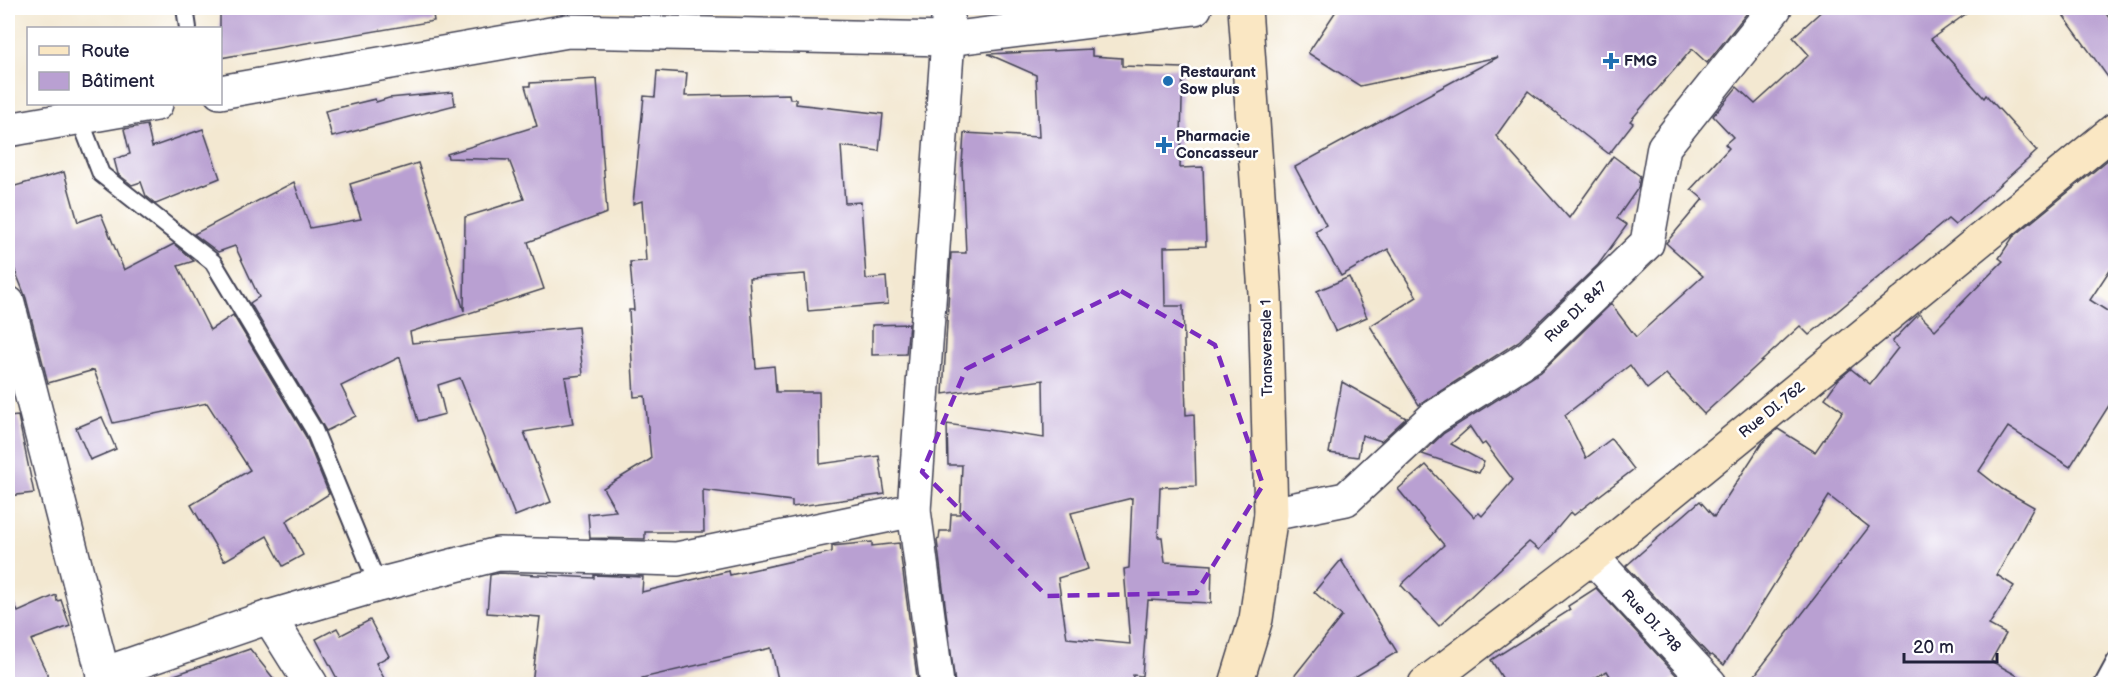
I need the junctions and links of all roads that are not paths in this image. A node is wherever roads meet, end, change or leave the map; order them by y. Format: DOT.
graph roads {
  1 [pos="185,8"];
  2 [pos="1196,8"];
  3 [pos="1245,8"];
  4 [pos="1774,8"];
  5 [pos="568,19"];
  6 [pos="948,23"];
  7 [pos="188,27"];
  8 [pos="222,92"];
  9 [pos="150,105"];
  10 [pos="79,117"];
  11 [pos="2115,129"];
  12 [pos="8,130"];
  13 [pos="8,303"];
  14 [pos="914,510"];
  15 [pos="1271,514"];
  16 [pos="1592,557"];
  17 [pos="378,585"];
  18 [pos="269,617"];
  19 [pos="2115,660"];
  20 [pos="102,679"];
  21 [pos="310,684"];
  22 [pos="937,684"];
  23 [pos="1236,684"];
  24 [pos="1425,684"];
  25 [pos="1710,684"];
  26 [pos="2103,684"];
  1 -- 7 [label="lane"];
  2 -- 6 [label="street"];
  3 -- 15 [label="street, Transversale 1"];
  4 -- 15 [label="street, Rue DI. 847"];
  5 -- 6 [label="street"];
  5 -- 8 [label="street"];
  6 -- 14 [label="street"];
  9 -- 10 [label="street"];
  10 -- 12 [label="street"];
  10 -- 17 [label="lane"];
  11 -- 16 [label="street, Rue DI. 762"];
  13 -- 20 [label="street"];
  14 -- 17 [label="street"];
  14 -- 22 [label="street"];
  15 -- 23 [label="street, Transversale 1"];
  16 -- 24 [label="street, Rue DI. 762"];
  16 -- 25 [label="street, Rue DI. 798"];
  17 -- 18 [label="street"];
  18 -- 20 [label="street"];
  18 -- 21 [label="street"];
  19 -- 26 [label="lane"];
}
